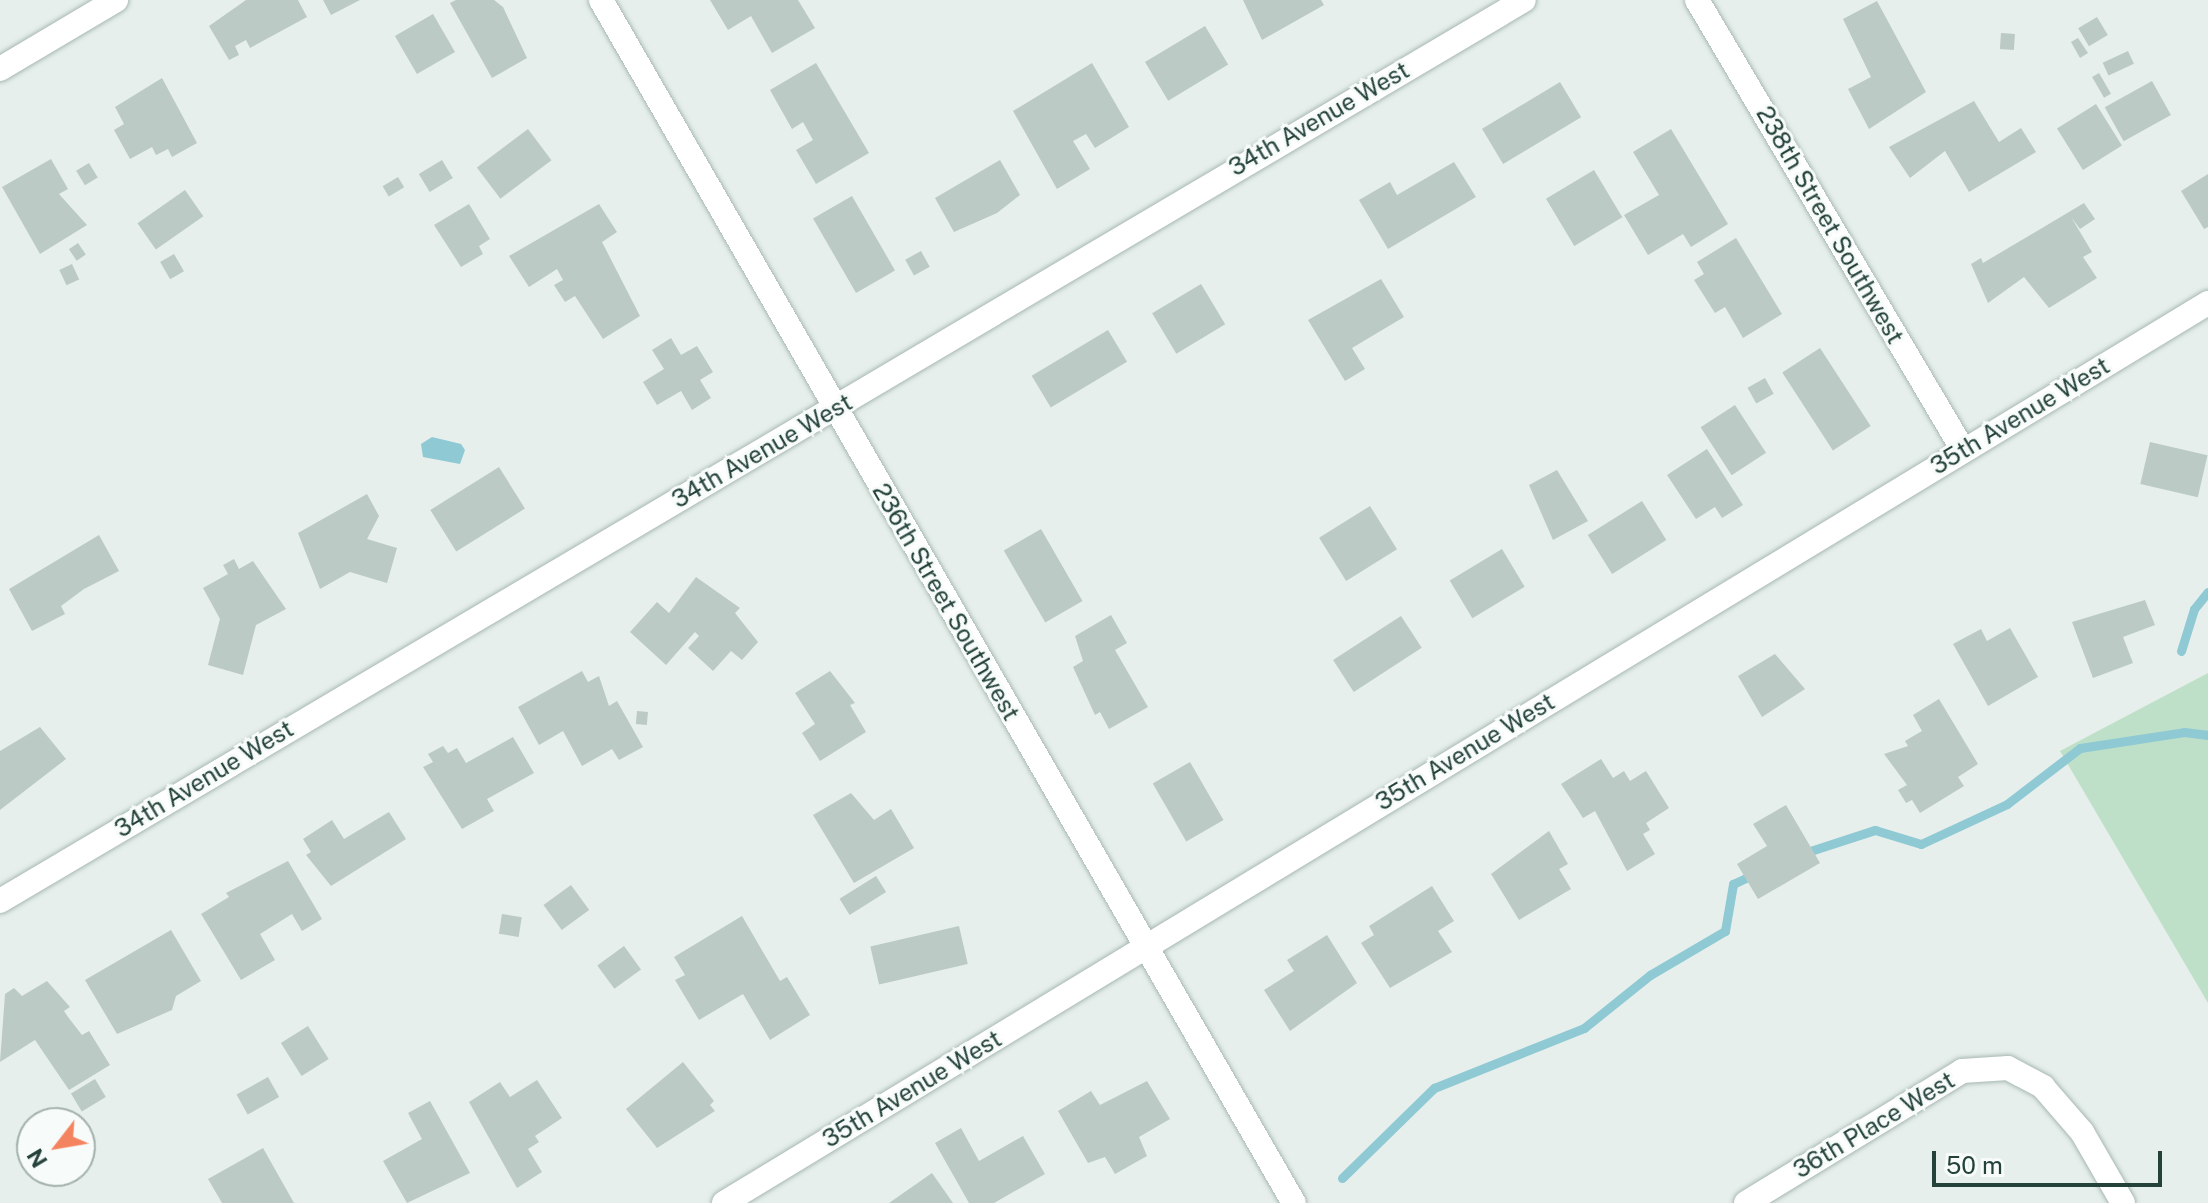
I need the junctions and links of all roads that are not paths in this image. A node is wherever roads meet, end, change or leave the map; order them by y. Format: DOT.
graph roads {
  1 [pos="116,0"];
  2 [pos="601,0"];
  3 [pos="1524,0"];
  4 [pos="1697,0"];
  5 [pos="0,69"];
  6 [pos="2208,303"];
  7 [pos="834,409"];
  8 [pos="1963,450"];
  9 [pos="0,901"];
  10 [pos="1144,947"];
  11 [pos="724,1203"];
  12 [pos="1294,1203"];
  13 [pos="1746,1203"];
  14 [pos="2123,1203"];
  1 -- 5 [label="street"];
  2 -- 7 [label="street, 236th Street Southwest"];
  3 -- 7 [label="street, 34th Avenue West"];
  4 -- 8 [label="street, 238th Street Southwest"];
  6 -- 8 [label="street, 35th Avenue West"];
  7 -- 9 [label="street, 34th Avenue West"];
  7 -- 10 [label="street, 236th Street Southwest"];
  8 -- 10 [label="street, 35th Avenue West"];
  10 -- 11 [label="street, 35th Avenue West"];
  10 -- 12 [label="street, 236th Street Southwest"];
  13 -- 14 [label="street, 36th Place West"];
}
